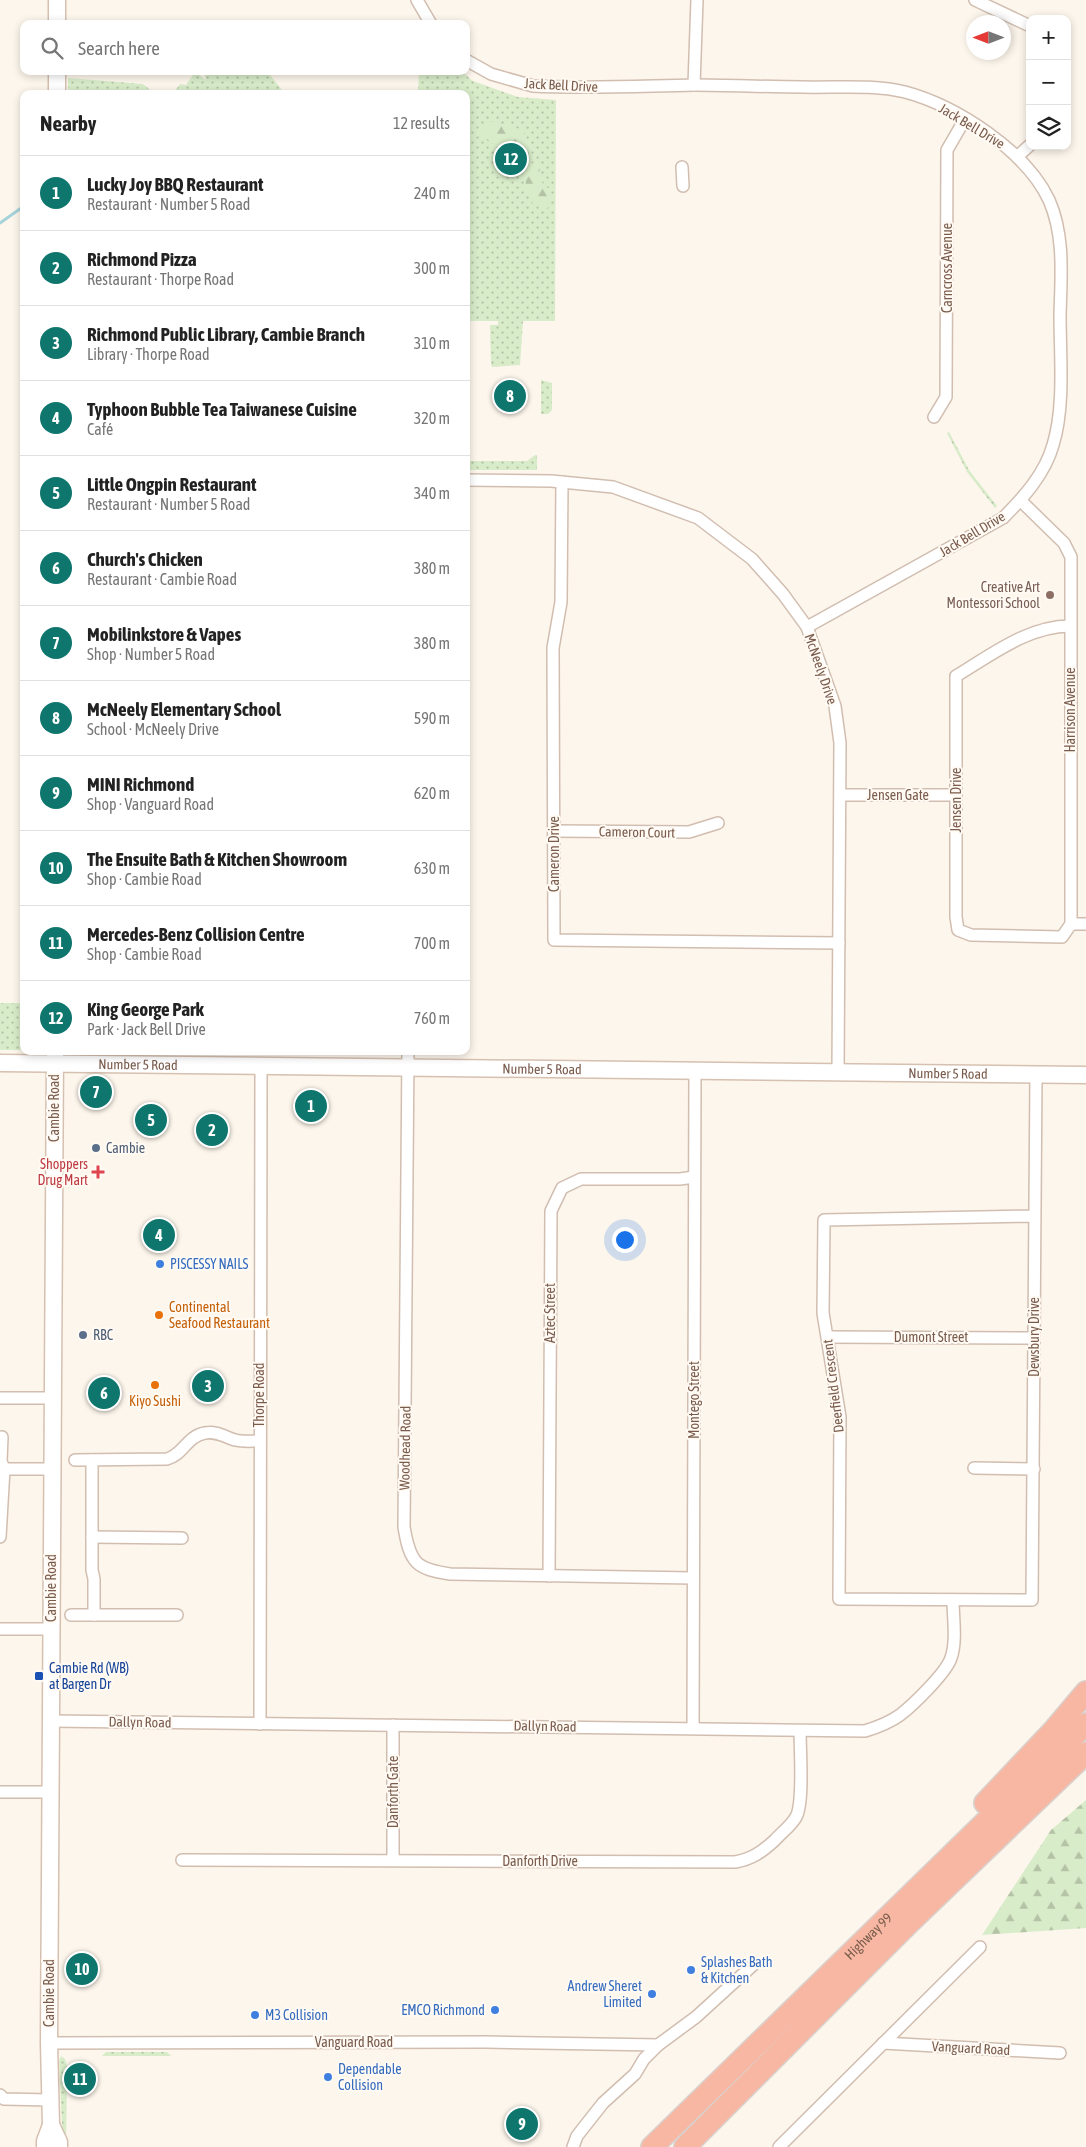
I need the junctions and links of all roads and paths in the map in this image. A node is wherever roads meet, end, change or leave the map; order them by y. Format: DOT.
graph roads {
  1 [pos="58,0"];
  2 [pos="417,0"];
  3 [pos="697,0"];
  4 [pos="975,0"];
  5 [pos="57,20"];
  6 [pos="429,20"];
  7 [pos="1026,24"];
  8 [pos="470,62"];
  9 [pos="57,75"];
  10 [pos="694,85"];
  11 [pos="57,90"];
  12 [pos="965,119"];
  13 [pos="1026,149"];
  14 [pos="1018,156"];
  15 [pos="682,168"];
  16 [pos="683,186"];
  17 [pos="934,417"];
  18 [pos="470,480"];
  19 [pos="562,482"];
  20 [pos="1021,500"];
  21 [pos="1070,626"];
  22 [pos="807,628"];
  23 [pos="841,795"];
  24 [pos="956,795"];
  25 [pos="718,824"];
  26 [pos="554,831"];
  27 [pos="1071,924"];
  28 [pos="1086,924"];
  29 [pos="839,943"];
  30 [pos="55,1057"];
  31 [pos="408,1059"];
  32 [pos="0,1063"];
  33 [pos="261,1067"];
  34 [pos="695,1072"];
  35 [pos="838,1073"];
  36 [pos="1036,1074"];
  37 [pos="1086,1075"];
  38 [pos="694,1177"];
  39 [pos="1034,1216"];
  40 [pos="828,1337"];
  41 [pos="1034,1338"];
  42 [pos="0,1398"];
  43 [pos="52,1398"];
  44 [pos="2,1437"];
  45 [pos="259,1441"];
  46 [pos="76,1460"];
  47 [pos="92,1460"];
  48 [pos="974,1468"];
  49 [pos="4,1469"];
  50 [pos="51,1469"];
  51 [pos="1034,1469"];
  52 [pos="0,1537"];
  53 [pos="92,1537"];
  54 [pos="182,1538"];
  55 [pos="549,1576"];
  56 [pos="693,1578"];
  57 [pos="954,1600"];
  58 [pos="1032,1600"];
  59 [pos="71,1615"];
  60 [pos="94,1615"];
  61 [pos="177,1615"];
  62 [pos="0,1629"];
  63 [pos="50,1629"];
  64 [pos="1086,1692"];
  65 [pos="51,1721"];
  66 [pos="260,1724"];
  67 [pos="1086,1724"];
  68 [pos="393,1725"];
  69 [pos="693,1728"];
  70 [pos="800,1731"];
  71 [pos="1086,1753"];
  72 [pos="1086,1768"];
  73 [pos="0,1792"];
  74 [pos="50,1792"];
  75 [pos="182,1860"];
  76 [pos="393,1860"];
  77 [pos="910,1922"];
  78 [pos="980,1947"];
  79 [pos="754,1965"];
  80 [pos="780,2020"];
  81 [pos="49,2042"];
  82 [pos="883,2042"];
  83 [pos="658,2045"];
  84 [pos="1060,2053"];
  85 [pos="0,2095"];
  86 [pos="50,2100"];
  87 [pos="51,2125"];
  88 [pos="45,2147"];
  89 [pos="59,2147"];
  90 [pos="574,2147"];
  91 [pos="652,2147"];
  92 [pos="685,2147"];
  93 [pos="779,2147"];
  1 -- 5 [label="main road"];
  2 -- 6 [label="street"];
  3 -- 10 [label="street"];
  4 -- 7 [label="street"];
  8 -- 10 [label="street, Jack Bell Drive"];
  9 -- 11 [label="main road"];
  10 -- 12 [label="street, Jack Bell Drive"];
  12 -- 14 [label="street, Jack Bell Drive"];
  12 -- 17 [label="street, Carncross Avenue"];
  13 -- 14 [label="street"];
  14 -- 20 [label="street, Jack Bell Drive"];
  15 -- 16 [label="street"];
  18 -- 19 [label="street, McNeely Drive"];
  19 -- 22 [label="street, McNeely Drive"];
  19 -- 26 [label="street, Cameron Drive"];
  20 -- 21 [label="street, Harrison Avenue"];
  20 -- 22 [label="street, Jack Bell Drive"];
  21 -- 24 [label="street, Jensen Drive"];
  21 -- 27 [label="street, Harrison Avenue"];
  22 -- 23 [label="street, McNeely Drive"];
  23 -- 24 [label="street, Jensen Gate"];
  23 -- 29 [label="street, McNeely Drive"];
  24 -- 27 [label="street, Jensen Drive"];
  25 -- 26 [label="street, Cameron Court"];
  26 -- 29 [label="street, Cameron Drive"];
  27 -- 28 [label="street"];
  29 -- 35 [label="street, McNeely Drive"];
  30 -- 32 [label="main road, Number 5 Road"];
  30 -- 33 [label="main road, Number 5 Road"];
  30 -- 43 [label="main road, Cambie Road"];
  31 -- 33 [label="main road, Number 5 Road"];
  31 -- 34 [label="main road, Number 5 Road"];
  31 -- 55 [label="street, Woodhead Road"];
  33 -- 45 [label="street, Thorpe Road"];
  34 -- 35 [label="main road, Number 5 Road"];
  34 -- 38 [label="street, Montego Street"];
  35 -- 36 [label="main road, Number 5 Road"];
  36 -- 37 [label="main road, Number 5 Road"];
  36 -- 39 [label="street, Dewsbury Drive"];
  38 -- 55 [label="street, Aztec Street"];
  38 -- 56 [label="street, Montego Street"];
  39 -- 40 [label="street, Deerfield Crescent"];
  39 -- 41 [label="street, Dewsbury Drive"];
  40 -- 41 [label="street, Dumont Street"];
  40 -- 57 [label="street, Deerfield Crescent"];
  41 -- 51 [label="street, Dewsbury Drive"];
  42 -- 43 [label="street"];
  43 -- 50 [label="main road, Cambie Road"];
  44 -- 49 [label="street"];
  45 -- 47 [label="street"];
  45 -- 66 [label="street, Thorpe Road"];
  46 -- 47 [label="street"];
  47 -- 53 [label="street"];
  48 -- 51 [label="street"];
  49 -- 50 [label="street"];
  49 -- 52 [label="street"];
  50 -- 63 [label="main road, Cambie Road"];
  51 -- 58 [label="street, Dewsbury Drive"];
  53 -- 54 [label="street"];
  53 -- 60 [label="street"];
  55 -- 56 [label="street, Woodhead Road"];
  56 -- 69 [label="street, Montego Street"];
  57 -- 58 [label="street, Deerfield Crescent"];
  57 -- 70 [label="street, Dallyn Road"];
  59 -- 60 [label="street"];
  60 -- 61 [label="street"];
  62 -- 63 [label="street"];
  63 -- 65 [label="main road, Cambie Road"];
  64 -- 80 [label="highway"];
  65 -- 66 [label="street, Dallyn Road"];
  65 -- 74 [label="main road, Cambie Road"];
  66 -- 68 [label="street, Dallyn Road"];
  67 -- 80 [label="highway, Highway 99"];
  68 -- 69 [label="street, Dallyn Road"];
  68 -- 76 [label="street, Danforth Gate"];
  69 -- 70 [label="street, Dallyn Road"];
  70 -- 76 [label="street, Danforth Drive"];
  71 -- 77 [label="highway, Highway 99"];
  72 -- 77 [label="highway"];
  73 -- 74 [label="street"];
  74 -- 81 [label="main road, Cambie Road"];
  75 -- 76 [label="street, Danforth Drive"];
  77 -- 92 [label="highway, Highway 99"];
  78 -- 82 [label="street"];
  79 -- 83 [label="street"];
  80 -- 91 [label="highway, Highway 99"];
  81 -- 83 [label="street, Vanguard Road"];
  81 -- 86 [label="main road, Cambie Road"];
  82 -- 84 [label="street, Vanguard Road"];
  82 -- 93 [label="street"];
  83 -- 90 [label="street"];
  85 -- 86 [label="street"];
  86 -- 87 [label="main road, Cambie Road"];
  87 -- 88 [label="main road, Cambie Road"];
  87 -- 89 [label="main road, Cambie Road"];
}
